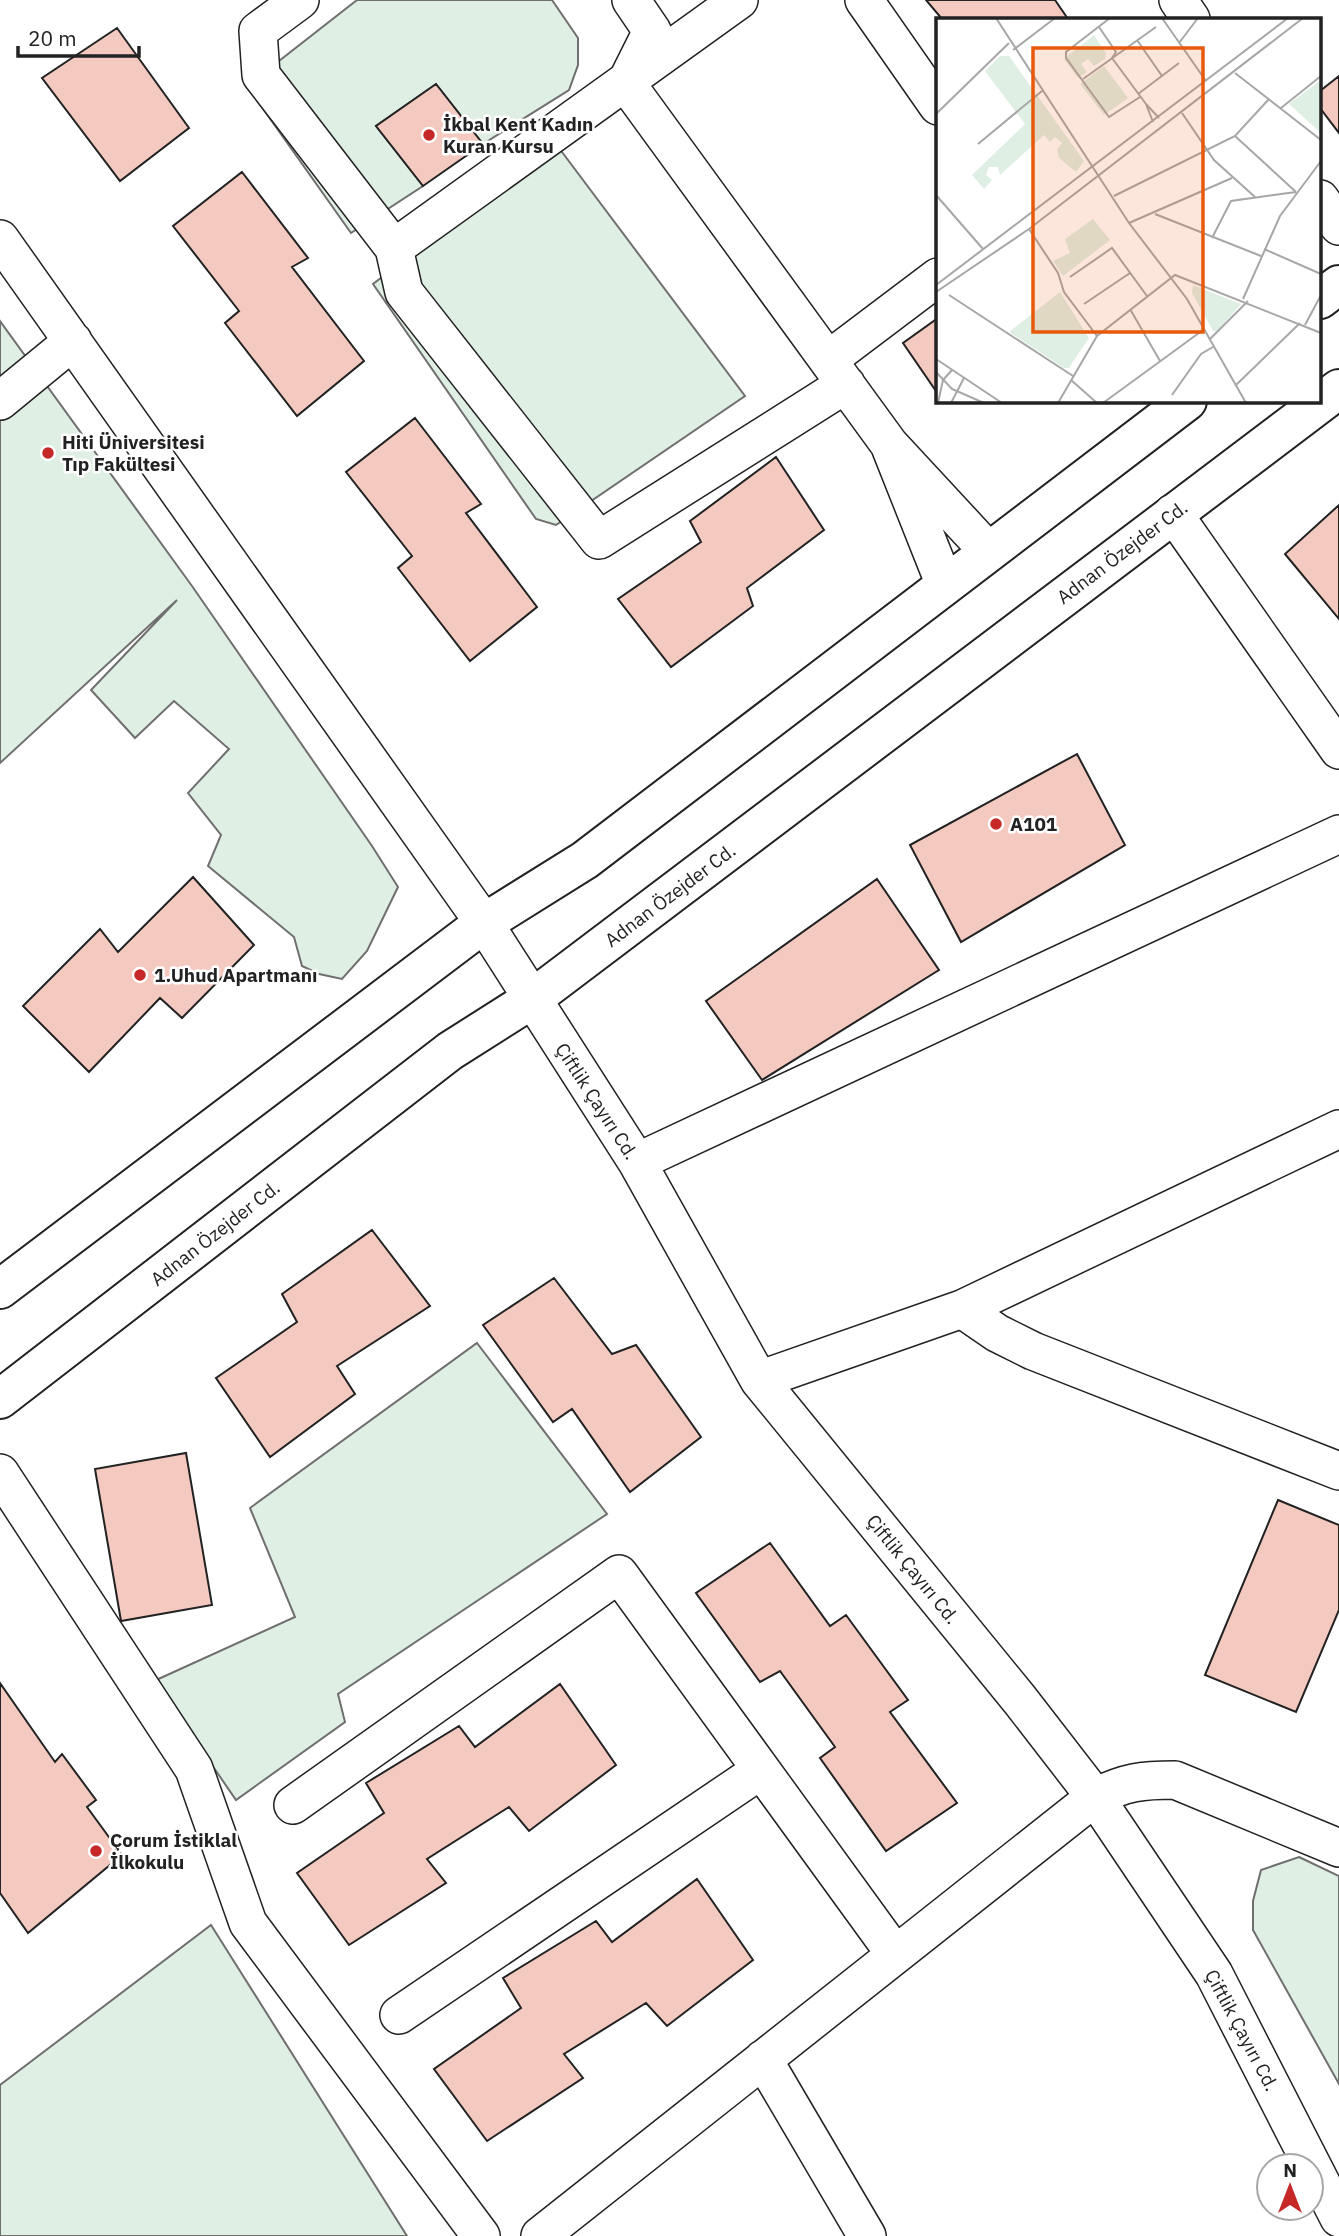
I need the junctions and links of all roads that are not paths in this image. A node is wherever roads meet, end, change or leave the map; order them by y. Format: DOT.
graph roads {
  1 [pos="300,0"];
  2 [pos="631,0"];
  3 [pos="739,0"];
  4 [pos="864,0"];
  5 [pos="1178,0"];
  6 [pos="1190,18"];
  7 [pos="626,83"];
  8 [pos="936,103"];
  9 [pos="1322,202"];
  10 [pos="1339,226"];
  11 [pos="0,239"];
  12 [pos="394,248"];
  13 [pos="936,279"];
  14 [pos="1339,285"];
  15 [pos="1322,298"];
  16 [pos="73,341"];
  17 [pos="836,372"];
  18 [pos="1339,388"];
  19 [pos="0,401"];
  20 [pos="1322,401"];
  21 [pos="1186,402"];
  22 [pos="1320,402"];
  23 [pos="889,444"];
  24 [pos="1173,513"];
  25 [pos="989,552"];
  26 [pos="945,585"];
  27 [pos="1339,750"];
  28 [pos="1339,834"];
  29 [pos="484,923"];
  30 [pos="532,999"];
  31 [pos="1339,1129"];
  32 [pos="636,1162"];
  33 [pos="0,1289"];
  34 [pos="962,1309"];
  35 [pos="759,1380"];
  36 [pos="0,1399"];
  37 [pos="1339,1471"];
  38 [pos="0,1473"];
  39 [pos="761,1770"];
  40 [pos="1095,1797"];
  41 [pos="293,1805"];
  42 [pos="1339,1848"];
  43 [pos="895,1954"];
  44 [pos="399,2015"];
  45 [pos="763,2059"];
  46 [pos="1339,2218"];
  47 [pos="1339,2226"];
  48 [pos="481,2236"];
  49 [pos="540,2236"];
  50 [pos="867,2236"];
  51 [pos="1324,2236"];
  1 -- 12 [label="street"];
  2 -- 7 [label="street"];
  3 -- 7 [label="street"];
  4 -- 8 [label="street"];
  5 -- 6 [label="street"];
  7 -- 12 [label="street"];
  7 -- 17 [label="street"];
  9 -- 10 [label="street"];
  11 -- 16 [label="street, Çiftlik Çayırı Cd."];
  12 -- 17 [label="street"];
  13 -- 17 [label="street"];
  14 -- 15 [label="street"];
  16 -- 19 [label="street"];
  16 -- 29 [label="street, Çiftlik Çayırı Cd."];
  17 -- 23 [label="street"];
  18 -- 20 [label="street, Adnan Özejder Cd."];
  21 -- 25 [label="street"];
  22 -- 24 [label="street, Adnan Özejder Cd."];
  23 -- 25 [label="street"];
  23 -- 26 [label="street"];
  24 -- 27 [label="street"];
  24 -- 30 [label="street, Adnan Özejder Cd."];
  25 -- 26 [label="street"];
  26 -- 29 [label="street"];
  28 -- 32 [label="street"];
  29 -- 30 [label="street, Çiftlik Çayırı Cd."];
  29 -- 33 [label="street"];
  30 -- 32 [label="street, Çiftlik Çayırı Cd."];
  30 -- 36 [label="street, Adnan Özejder Cd."];
  31 -- 34 [label="street"];
  32 -- 35 [label="street, Çiftlik Çayırı Cd."];
  34 -- 35 [label="street"];
  34 -- 37 [label="street"];
  35 -- 40 [label="street, Çiftlik Çayırı Cd."];
  38 -- 48 [label="street"];
  39 -- 41 [label="street"];
  39 -- 43 [label="street"];
  39 -- 44 [label="street"];
  40 -- 42 [label="street"];
  40 -- 43 [label="street"];
  40 -- 46 [label="street, Çiftlik Çayırı Cd."];
  43 -- 45 [label="street"];
  45 -- 49 [label="street"];
  45 -- 50 [label="street"];
  47 -- 51 [label="street"];
}
